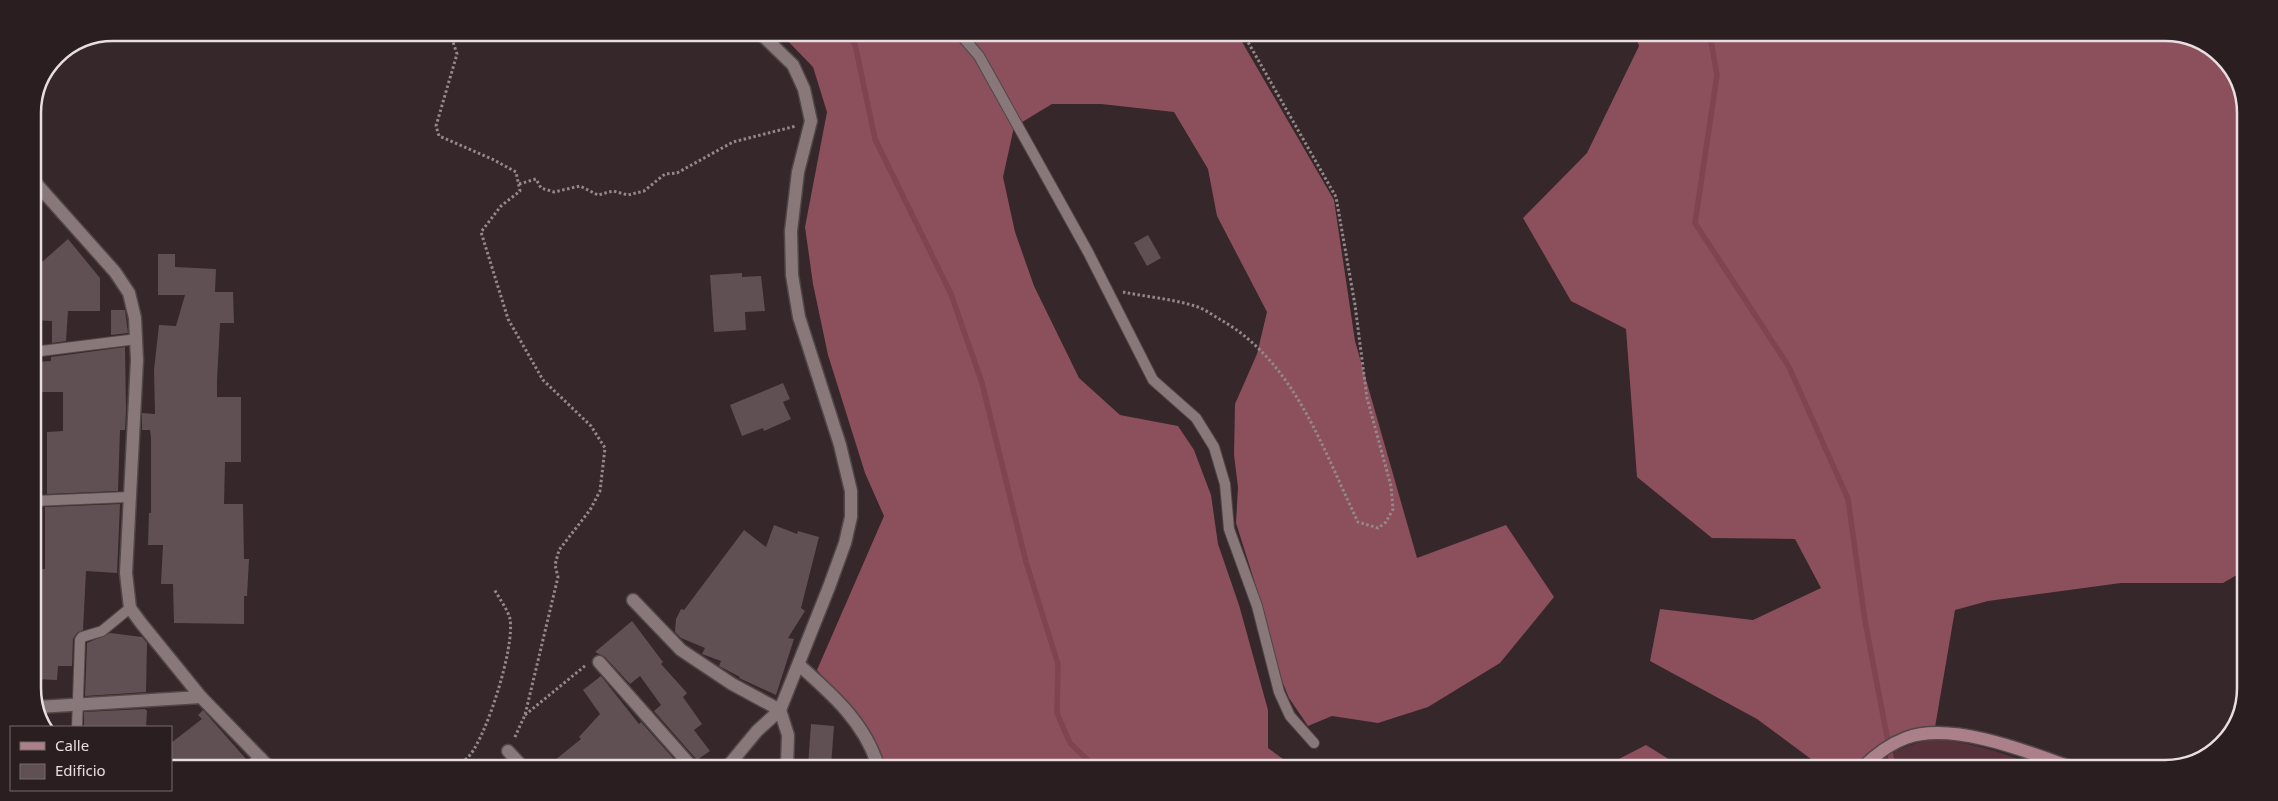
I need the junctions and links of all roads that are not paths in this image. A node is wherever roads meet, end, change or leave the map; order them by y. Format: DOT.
graph roads {
  1 [pos="768,41"];
  2 [pos="966,41"];
  3 [pos="41,189"];
  4 [pos="138,339"];
  5 [pos="41,351"];
  6 [pos="129,497"];
  7 [pos="41,501"];
  8 [pos="633,600"];
  9 [pos="130,608"];
  10 [pos="599,662"];
  11 [pos="799,665"];
  12 [pos="201,698"];
  13 [pos="77,705"];
  14 [pos="44,707"];
  15 [pos="780,710"];
  16 [pos="77,726"];
  17 [pos="1314,742"];
  18 [pos="508,750"];
  19 [pos="257,760"];
  20 [pos="516,760"];
  21 [pos="685,760"];
  22 [pos="733,760"];
  23 [pos="787,760"];
  24 [pos="875,760"];
  25 [pos="1870,760"];
  26 [pos="2050,760"];
  1 -- 11 [label="street"];
  2 -- 17 [label="lane"];
  3 -- 4 [label="street"];
  4 -- 5 [label="lane"];
  4 -- 6 [label="street"];
  6 -- 7 [label="lane"];
  6 -- 9 [label="street"];
  8 -- 15 [label="street"];
  9 -- 12 [label="street"];
  9 -- 13 [label="lane"];
  10 -- 21 [label="street"];
  11 -- 15 [label="street"];
  11 -- 24 [label="street"];
  12 -- 13 [label="street"];
  12 -- 19 [label="street"];
  13 -- 14 [label="street"];
  13 -- 16 [label="lane"];
  15 -- 22 [label="street"];
  15 -- 23 [label="street"];
  18 -- 20 [label="street"];
  25 -- 26 [label="main road"];
}
